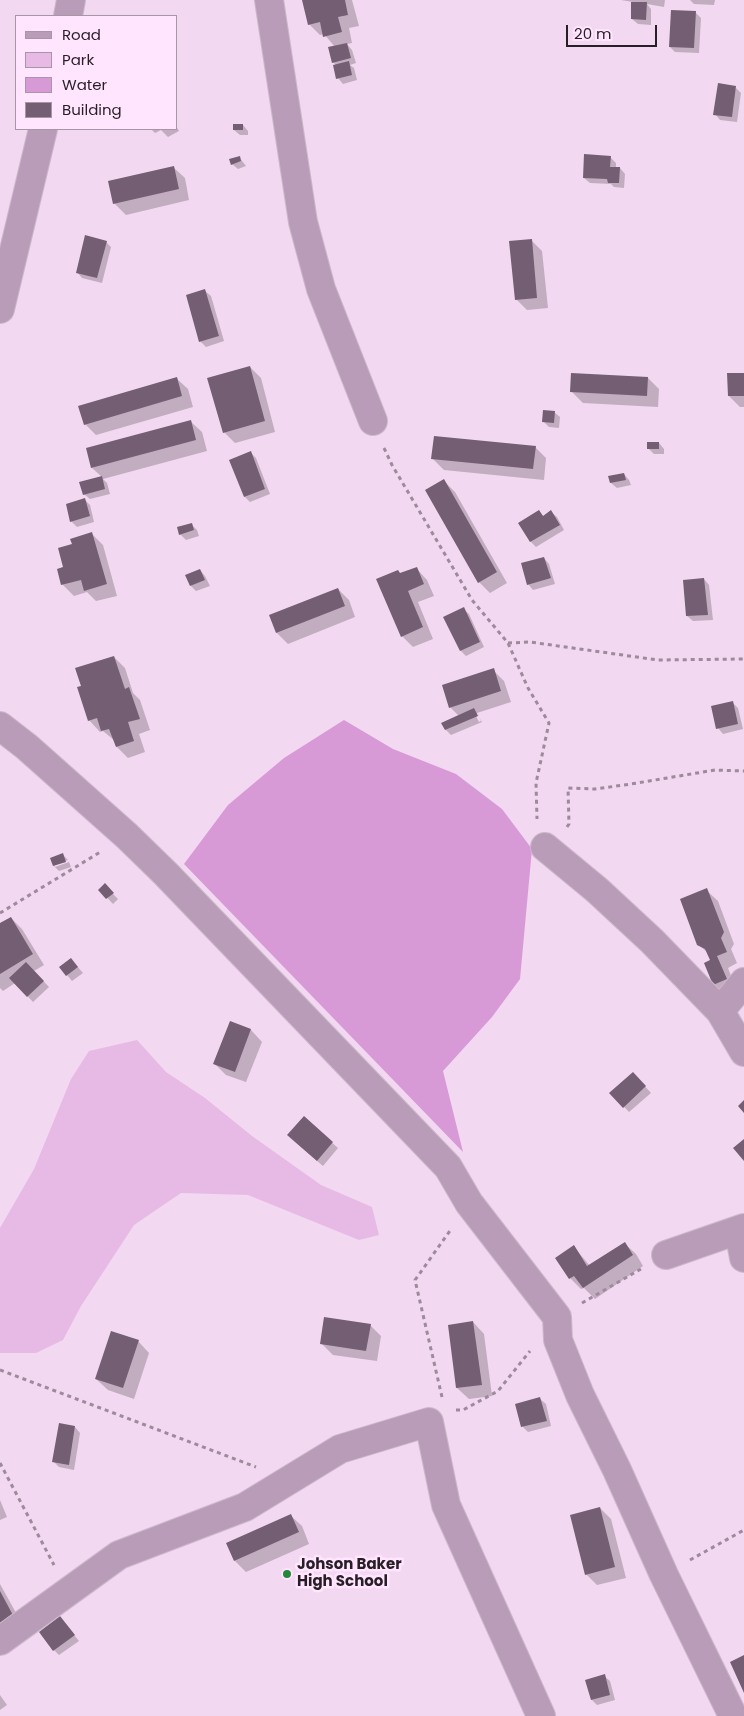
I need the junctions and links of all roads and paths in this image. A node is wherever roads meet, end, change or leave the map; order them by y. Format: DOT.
graph roads {
  1 [pos="71,0"];
  2 [pos="270,0"];
  3 [pos="68,15"];
  4 [pos="43,130"];
  5 [pos="0,310"];
  6 [pos="373,421"];
  7 [pos="508,643"];
  8 [pos="744,659"];
  9 [pos="0,726"];
  10 [pos="744,771"];
  11 [pos="128,836"];
  12 [pos="545,846"];
  13 [pos="0,913"];
  14 [pos="744,982"];
  15 [pos="720,1011"];
  16 [pos="744,1052"];
  17 [pos="469,1203"];
  18 [pos="741,1229"];
  19 [pos="666,1255"];
  20 [pos="744,1258"];
  21 [pos="557,1318"];
  22 [pos="0,1370"];
  23 [pos="437,1417"];
  24 [pos="0,1463"];
  25 [pos="284,1483"];
  26 [pos="744,1530"];
  27 [pos="664,1575"];
  28 [pos="68,1592"];
  29 [pos="0,1641"];
  30 [pos="541,1716"];
  31 [pos="733,1716"];
  1 -- 3 [label="street"];
  2 -- 6 [label="street"];
  4 -- 5 [label="street"];
  6 -- 7 [label="path"];
  7 -- 8 [label="path"];
  7 -- 12 [label="path"];
  9 -- 11 [label="street"];
  10 -- 12 [label="path"];
  11 -- 13 [label="path"];
  11 -- 17 [label="street"];
  12 -- 15 [label="street"];
  14 -- 15 [label="street"];
  15 -- 16 [label="street"];
  17 -- 21 [label="street"];
  17 -- 23 [label="path"];
  18 -- 19 [label="street"];
  18 -- 20 [label="street"];
  19 -- 21 [label="path"];
  21 -- 23 [label="path"];
  21 -- 27 [label="street"];
  22 -- 25 [label="path"];
  23 -- 25 [label="street"];
  23 -- 30 [label="street"];
  24 -- 28 [label="path"];
  25 -- 28 [label="street"];
  26 -- 27 [label="path"];
  27 -- 31 [label="street"];
  28 -- 29 [label="street"];
}
